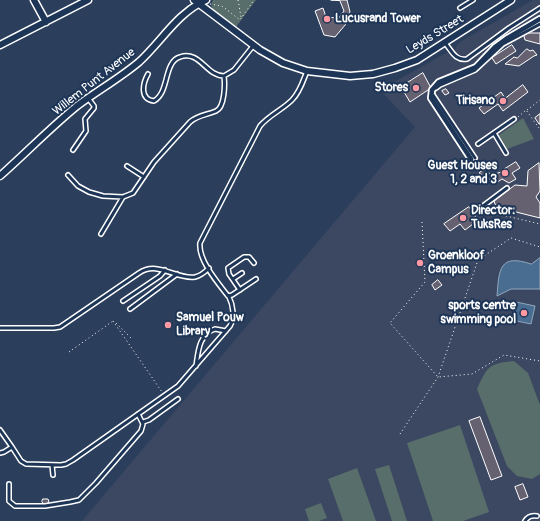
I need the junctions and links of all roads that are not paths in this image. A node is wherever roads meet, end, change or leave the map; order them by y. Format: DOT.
graph roads {
  1 [pos="34,0"];
  2 [pos="88,0"];
  3 [pos="473,0"];
  4 [pos="511,0"];
  5 [pos="200,1"];
  6 [pos="460,8"];
  7 [pos="540,8"];
  8 [pos="540,19"];
  9 [pos="46,22"];
  10 [pos="540,24"];
  11 [pos="445,43"];
  12 [pos="0,45"];
  13 [pos="254,46"];
  14 [pos="306,71"];
  15 [pos="148,74"];
  16 [pos="224,76"];
  17 [pos="88,98"];
  18 [pos="514,120"];
  19 [pos="494,133"];
  20 [pos="478,144"];
  21 [pos="73,150"];
  22 [pos="506,153"];
  23 [pos="473,159"];
  24 [pos="128,166"];
  25 [pos="68,175"];
  26 [pos="0,176"];
  27 [pos="144,177"];
  28 [pos="507,188"];
  29 [pos="122,197"];
  30 [pos="482,206"];
  31 [pos="101,234"];
  32 [pos="254,263"];
  33 [pos="209,268"];
  34 [pos="165,270"];
  35 [pos="242,273"];
  36 [pos="177,274"];
  37 [pos="233,279"];
  38 [pos="256,279"];
  39 [pos="240,290"];
  40 [pos="229,297"];
  41 [pos="123,301"];
  42 [pos="130,309"];
  43 [pos="0,328"];
  44 [pos="226,331"];
  45 [pos="196,366"];
  46 [pos="178,399"];
  47 [pos="138,414"];
  48 [pos="142,422"];
  49 [pos="0,430"];
  50 [pos="12,447"];
  51 [pos="0,453"];
  52 [pos="52,464"];
  53 [pos="53,475"];
  54 [pos="9,484"];
  55 [pos="537,516"];
  56 [pos="525,521"];
  1 -- 9 [label="street"];
  2 -- 9 [label="street"];
  3 -- 6 [label="lane"];
  4 -- 11 [label="street, Leyds Street"];
  5 -- 13 [label="street, Leyds Street"];
  5 -- 17 [label="street, Willem Punt Avenue"];
  7 -- 11 [label="lane"];
  8 -- 23 [label="street"];
  9 -- 12 [label="street"];
  10 -- 23 [label="lane"];
  11 -- 14 [label="street, Leyds Street"];
  13 -- 14 [label="street, Leyds Street"];
  13 -- 16 [label="lane"];
  14 -- 33 [label="lane"];
  15 -- 16 [label="lane"];
  16 -- 27 [label="lane"];
  17 -- 21 [label="lane"];
  17 -- 26 [label="street, Willem Punt Avenue"];
  18 -- 19 [label="lane"];
  19 -- 20 [label="lane"];
  19 -- 22 [label="lane"];
  24 -- 27 [label="lane"];
  25 -- 29 [label="lane"];
  27 -- 29 [label="lane"];
  28 -- 30 [label="lane"];
  29 -- 31 [label="lane"];
  32 -- 37 [label="lane"];
  33 -- 36 [label="lane"];
  33 -- 40 [label="lane"];
  34 -- 36 [label="lane"];
  34 -- 41 [label="lane"];
  34 -- 43 [label="lane"];
  35 -- 37 [label="lane"];
  36 -- 42 [label="lane"];
  37 -- 39 [label="lane"];
  38 -- 39 [label="lane"];
  39 -- 40 [label="lane"];
  40 -- 44 [label="lane"];
  44 -- 45 [label="lane"];
  44 -- 45 [label="lane"];
  45 -- 47 [label="lane"];
  46 -- 48 [label="lane"];
  47 -- 48 [label="lane"];
  47 -- 52 [label="lane"];
  48 -- 54 [label="lane"];
  49 -- 50 [label="lane"];
  50 -- 51 [label="lane"];
  50 -- 52 [label="lane"];
  52 -- 53 [label="lane"];
  55 -- 56 [label="lane"];
}
